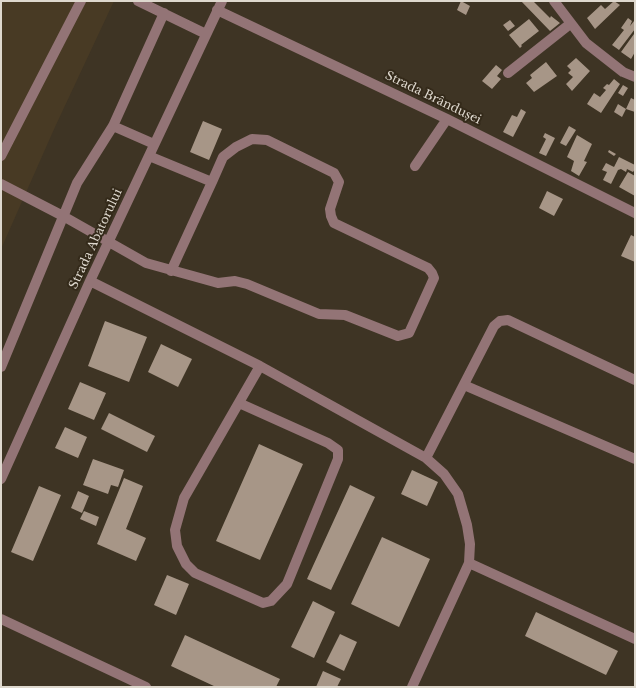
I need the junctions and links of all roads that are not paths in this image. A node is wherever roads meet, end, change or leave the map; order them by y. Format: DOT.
graph roads {
  1 [pos="81,1"];
  2 [pos="138,1"];
  3 [pos="554,1"];
  4 [pos="220,6"];
  5 [pos="164,13"];
  6 [pos="570,24"];
  7 [pos="206,34"];
  8 [pos="508,73"];
  9 [pos="635,77"];
  10 [pos="446,119"];
  11 [pos="113,126"];
  12 [pos="154,144"];
  13 [pos="1,156"];
  14 [pos="149,156"];
  15 [pos="415,166"];
  16 [pos="212,182"];
  17 [pos="1,184"];
  18 [pos="635,213"];
  19 [pos="63,216"];
  20 [pos="109,243"];
  21 [pos="171,271"];
  22 [pos="90,282"];
  23 [pos="260,366"];
  24 [pos="1,367"];
  25 [pos="635,380"];
  26 [pos="464,385"];
  27 [pos="238,403"];
  28 [pos="426,458"];
  29 [pos="635,459"];
  30 [pos="1,479"];
  31 [pos="469,563"];
  32 [pos="1,620"];
  33 [pos="635,639"];
  34 [pos="146,687"];
  35 [pos="412,687"];
  1 -- 13 [label="street"];
  2 -- 5 [label="street"];
  3 -- 6 [label="street"];
  4 -- 7 [label="street, Strada Abatorului"];
  4 -- 10 [label="street, Strada Brândușei"];
  5 -- 7 [label="street"];
  5 -- 11 [label="street"];
  6 -- 8 [label="street"];
  6 -- 9 [label="street"];
  7 -- 12 [label="street, Strada Abatorului"];
  10 -- 15 [label="street"];
  10 -- 18 [label="street, Strada Brândușei"];
  11 -- 12 [label="street"];
  11 -- 19 [label="street"];
  12 -- 14 [label="street, Strada Abatorului"];
  14 -- 16 [label="street"];
  14 -- 20 [label="street, Strada Abatorului"];
  16 -- 21 [label="street"];
  16 -- 21 [label="street"];
  17 -- 19 [label="street"];
  19 -- 20 [label="street"];
  19 -- 24 [label="street"];
  20 -- 21 [label="street"];
  20 -- 22 [label="street, Strada Abatorului"];
  22 -- 23 [label="street"];
  22 -- 30 [label="street, Strada Abatorului"];
  23 -- 27 [label="street"];
  23 -- 28 [label="street"];
  25 -- 26 [label="street"];
  26 -- 28 [label="street"];
  26 -- 29 [label="street"];
  27 -- 27 [label="street"];
  28 -- 31 [label="street"];
  31 -- 33 [label="street"];
  31 -- 35 [label="street"];
  32 -- 34 [label="street"];
}
